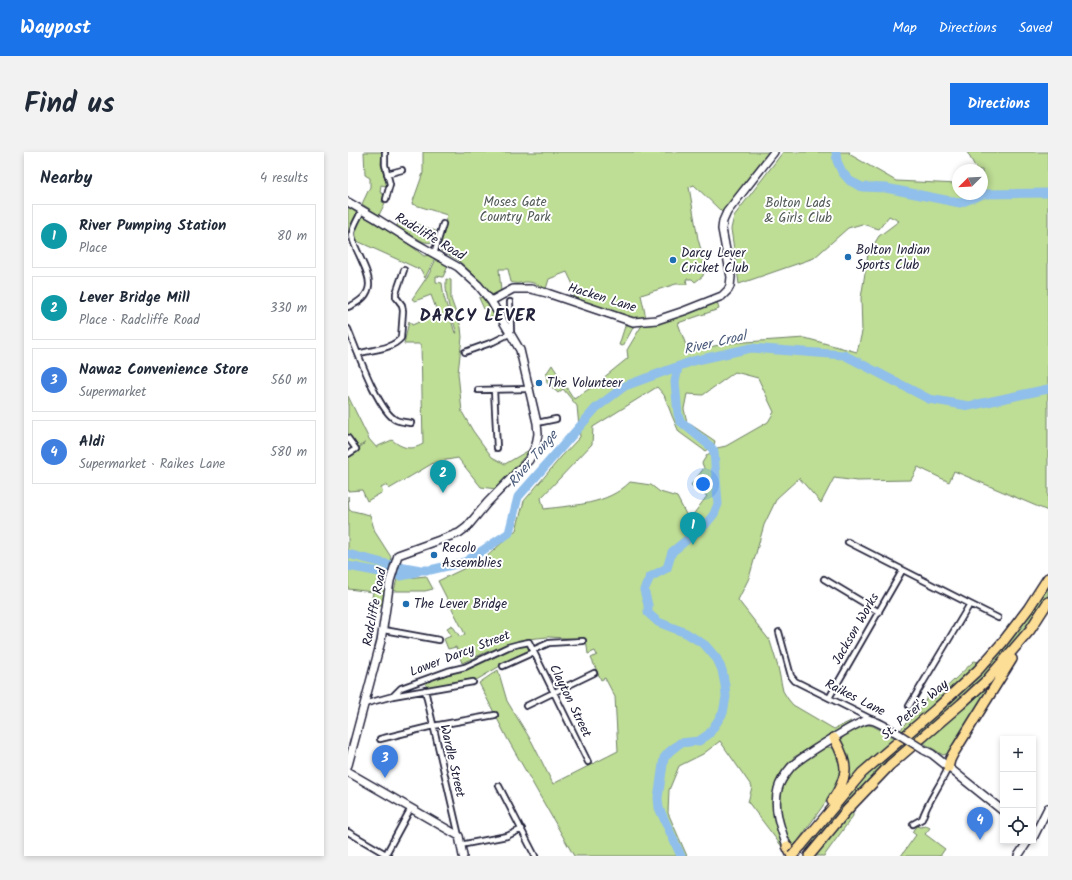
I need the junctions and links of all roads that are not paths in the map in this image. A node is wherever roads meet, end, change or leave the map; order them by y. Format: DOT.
graph roads {
  1 [pos="385,152"];
  2 [pos="774,152"];
  3 [pos="402,170"];
  4 [pos="388,174"];
  5 [pos="383,189"];
  6 [pos="388,191"];
  7 [pos="386,199"];
  8 [pos="348,202"];
  9 [pos="362,210"];
  10 [pos="443,224"];
  11 [pos="436,254"];
  12 [pos="404,270"];
  13 [pos="491,300"];
  14 [pos="510,302"];
  15 [pos="348,307"];
  16 [pos="348,329"];
  17 [pos="511,333"];
  18 [pos="465,352"];
  19 [pos="358,354"];
  20 [pos="530,389"];
  21 [pos="478,390"];
  22 [pos="494,390"];
  23 [pos="556,419"];
  24 [pos="411,423"];
  25 [pos="538,423"];
  26 [pos="348,438"];
  27 [pos="497,448"];
  28 [pos="348,454"];
  29 [pos="848,542"];
  30 [pos="902,571"];
  31 [pos="1048,578"];
  32 [pos="824,579"];
  33 [pos="1048,602"];
  34 [pos="970,604"];
  35 [pos="879,612"];
  36 [pos="998,618"];
  37 [pos="384,630"];
  38 [pos="1030,630"];
  39 [pos="779,632"];
  40 [pos="439,640"];
  41 [pos="584,642"];
  42 [pos="534,651"];
  43 [pos="503,666"];
  44 [pos="594,673"];
  45 [pos="473,682"];
  46 [pos="425,690"];
  47 [pos="554,692"];
  48 [pos="393,696"];
  49 [pos="829,698"];
  50 [pos="364,704"];
  51 [pos="526,706"];
  52 [pos="910,706"];
  53 [pos="495,715"];
  54 [pos="871,719"];
  55 [pos="433,726"];
  56 [pos="834,738"];
  57 [pos="380,739"];
  58 [pos="588,762"];
  59 [pos="348,765"];
  60 [pos="948,768"];
  61 [pos="348,772"];
  62 [pos="499,786"];
  63 [pos="411,808"];
  64 [pos="1048,808"];
  65 [pos="1000,809"];
  66 [pos="913,824"];
  67 [pos="522,829"];
  68 [pos="1036,830"];
  69 [pos="348,832"];
  70 [pos="459,836"];
  71 [pos="802,844"];
  72 [pos="1023,844"];
  73 [pos="1030,844"];
  74 [pos="460,845"];
  75 [pos="787,846"];
  76 [pos="388,855"];
  77 [pos="463,856"];
  78 [pos="535,856"];
  79 [pos="792,856"];
  80 [pos="809,856"];
  81 [pos="1018,856"];
  82 [pos="1022,856"];
  1 -- 4 [label="street"];
  2 -- 13 [label="main road, Hacken Lane"];
  3 -- 4 [label="street"];
  4 -- 6 [label="street"];
  5 -- 6 [label="street"];
  6 -- 7 [label="street"];
  8 -- 9 [label="main road, Radcliffe Road"];
  9 -- 11 [label="main road, Radcliffe Road"];
  9 -- 15 [label="street"];
  10 -- 11 [label="street"];
  11 -- 13 [label="main road, Radcliffe Road"];
  12 -- 19 [label="street"];
  13 -- 17 [label="main road, Radcliffe Road"];
  14 -- 17 [label="street"];
  16 -- 19 [label="street"];
  17 -- 18 [label="street"];
  17 -- 20 [label="main road, Radcliffe Road"];
  19 -- 24 [label="street"];
  20 -- 22 [label="street"];
  20 -- 25 [label="main road, Radcliffe Road"];
  21 -- 22 [label="street"];
  22 -- 27 [label="street"];
  23 -- 25 [label="street"];
  25 -- 37 [label="main road, Radcliffe Road"];
  26 -- 28 [label="street"];
  29 -- 30 [label="street"];
  30 -- 34 [label="street"];
  30 -- 35 [label="street, Jackson Works"];
  31 -- 71 [label="highway, St. Peter's Way"];
  32 -- 35 [label="street"];
  33 -- 38 [label="highway, St. Peter's Way"];
  34 -- 36 [label="street"];
  34 -- 52 [label="street"];
  35 -- 49 [label="street, Jackson Works"];
  37 -- 40 [label="street"];
  37 -- 50 [label="main road, Radcliffe Road"];
  38 -- 60 [label="highway"];
  38 -- 80 [label="highway, St. Peter's Way"];
  39 -- 49 [label="street, Raikes Lane"];
  41 -- 42 [label="street"];
  42 -- 43 [label="street"];
  42 -- 47 [label="street, Clayton Street"];
  42 -- 48 [label="street, Lower Darcy Street"];
  44 -- 47 [label="street"];
  45 -- 46 [label="street"];
  46 -- 48 [label="street"];
  46 -- 55 [label="street, Wardle Street"];
  47 -- 51 [label="street"];
  47 -- 58 [label="street, Clayton Street"];
  48 -- 50 [label="street"];
  49 -- 54 [label="street, Raikes Lane"];
  50 -- 59 [label="main road, Radcliffe Road"];
  53 -- 55 [label="street"];
  54 -- 56 [label="main road"];
  54 -- 60 [label="main road, Raikes Lane, bridge"];
  55 -- 57 [label="street"];
  55 -- 70 [label="street, Wardle Street"];
  56 -- 71 [label="highway"];
  56 -- 75 [label="main road"];
  60 -- 65 [label="main road, Raikes Lane"];
  60 -- 66 [label="street"];
  61 -- 63 [label="main road"];
  62 -- 67 [label="street"];
  63 -- 70 [label="main road"];
  63 -- 76 [label="street"];
  64 -- 68 [label="main road"];
  67 -- 74 [label="street"];
  67 -- 78 [label="street"];
  69 -- 76 [label="street"];
  70 -- 74 [label="main road"];
  71 -- 79 [label="highway, St. Peter's Way, bridge"];
  72 -- 81 [label="main road"];
  73 -- 82 [label="main road"];
  74 -- 77 [label="main road"];
  75 -- 79 [label="highway"];
}
